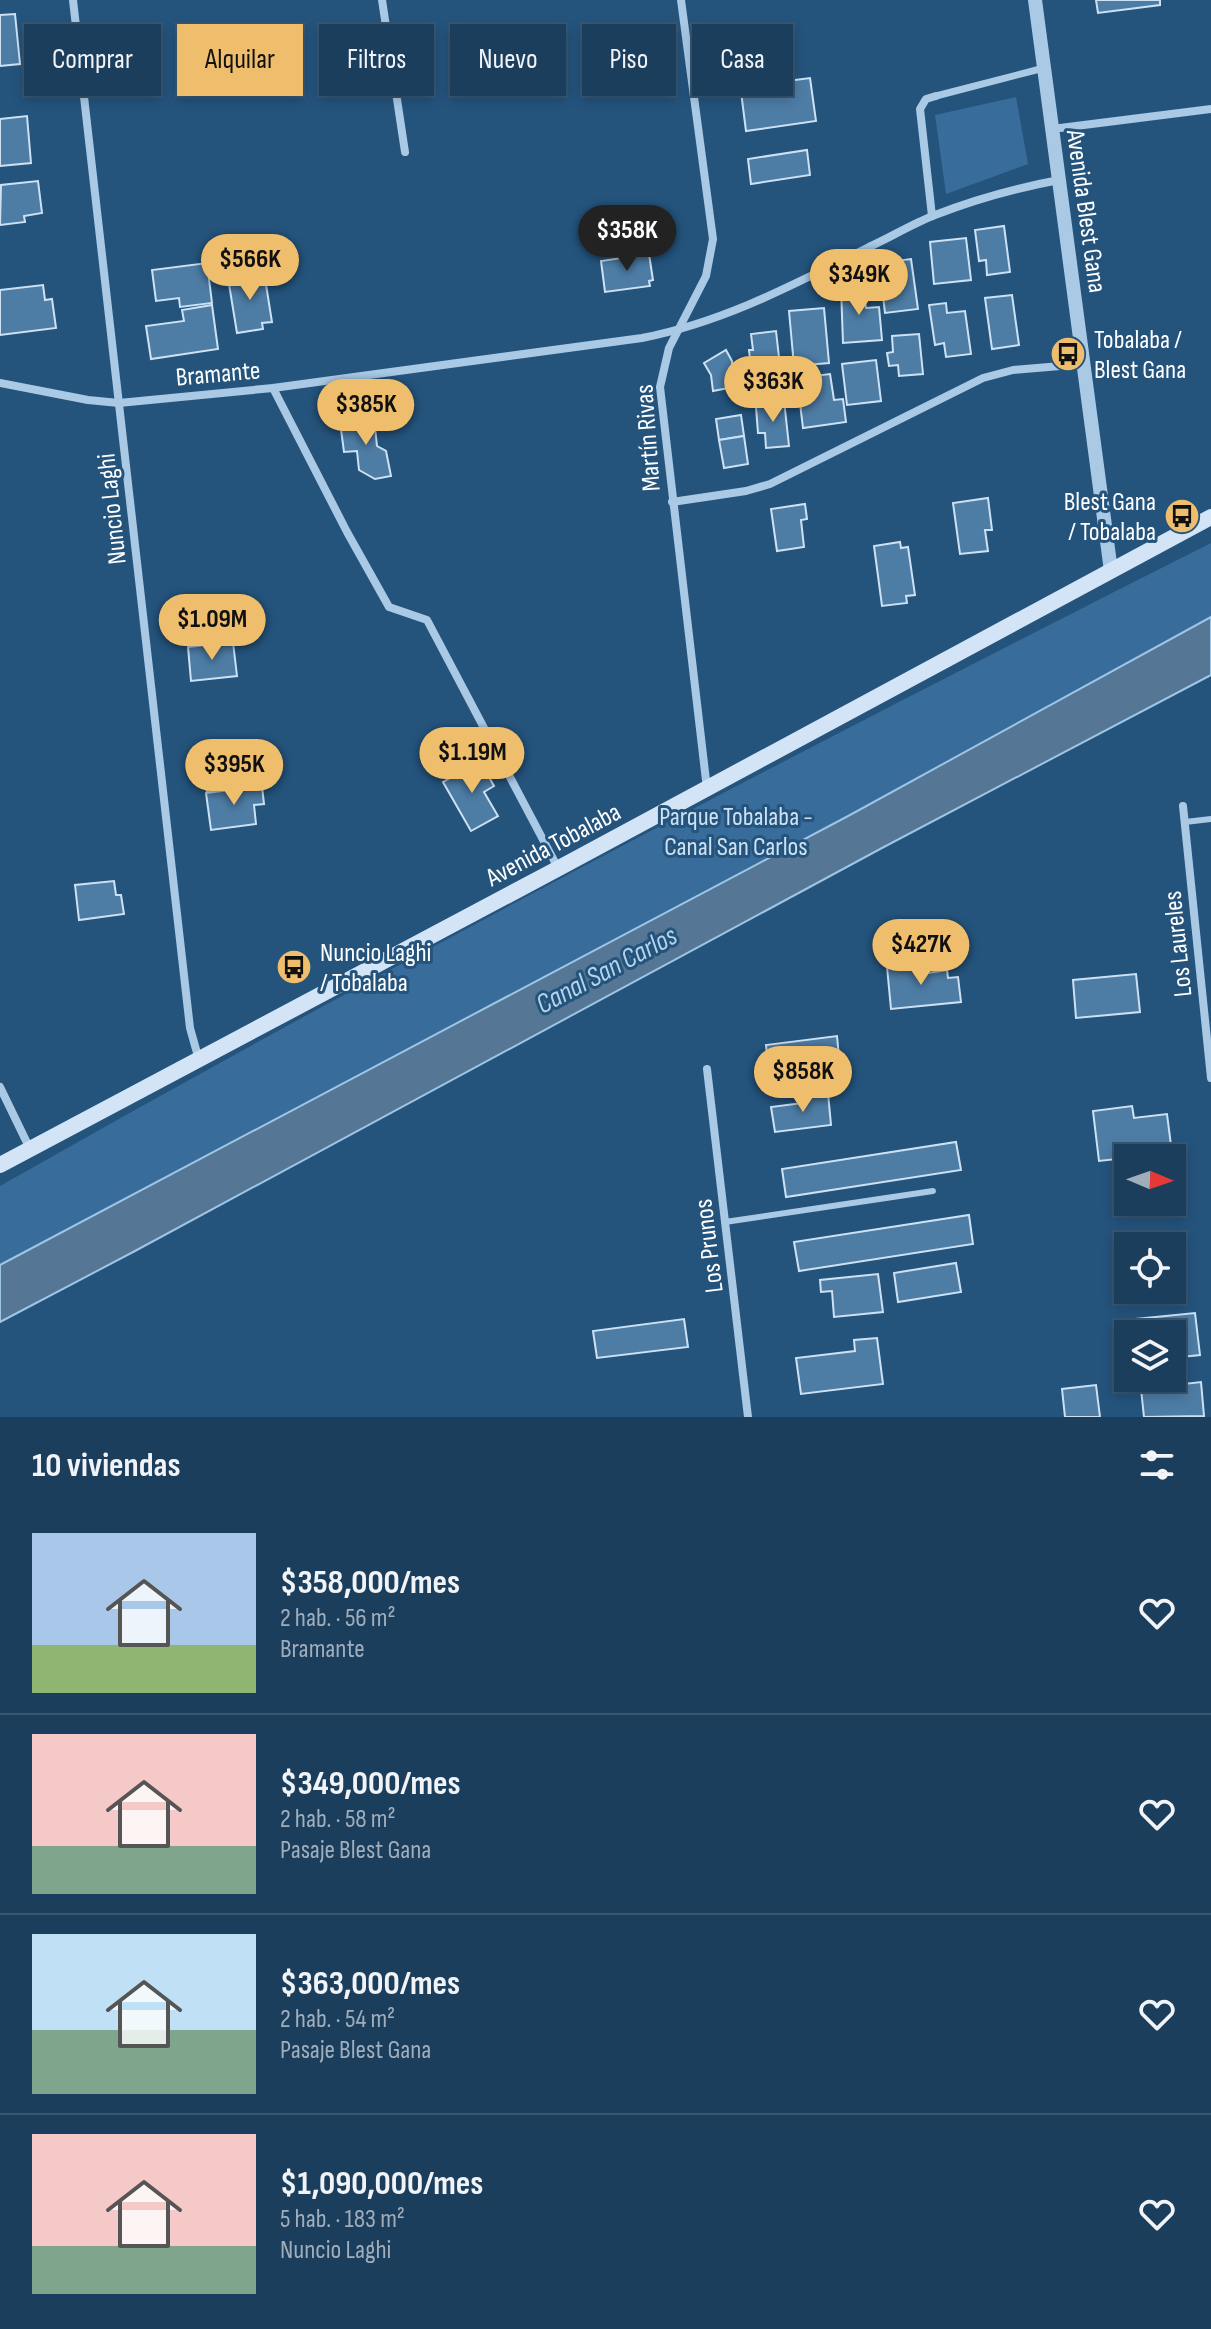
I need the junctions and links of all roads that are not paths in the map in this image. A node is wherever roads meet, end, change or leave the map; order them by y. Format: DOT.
graph roads {
  1 [pos="73,0"];
  2 [pos="382,0"];
  3 [pos="681,0"];
  4 [pos="1035,0"];
  5 [pos="1044,68"];
  6 [pos="936,96"];
  7 [pos="1211,109"];
  8 [pos="1052,129"];
  9 [pos="405,152"];
  10 [pos="1059,180"];
  11 [pos="932,216"];
  12 [pos="677,331"];
  13 [pos="1084,364"];
  14 [pos="0,383"];
  15 [pos="273,388"];
  16 [pos="119,403"];
  17 [pos="672,502"];
  18 [pos="1211,517"];
  19 [pos="1111,571"];
  20 [pos="707,789"];
  21 [pos="1183,806"];
  22 [pos="1211,819"];
  23 [pos="1185,822"];
  24 [pos="559,868"];
  25 [pos="1208,1026"];
  26 [pos="199,1060"];
  27 [pos="707,1069"];
  28 [pos="1211,1078"];
  29 [pos="0,1087"];
  30 [pos="30,1149"];
  31 [pos="0,1165"];
  32 [pos="933,1191"];
  33 [pos="725,1222"];
  34 [pos="748,1417"];
  1 -- 16 [label="street, Nuncio Laghi"];
  2 -- 9 [label="street"];
  3 -- 12 [label="street, Martín Rivas"];
  4 -- 5 [label="street, Avenida Blest Gana"];
  5 -- 6 [label="street"];
  5 -- 8 [label="street, Avenida Blest Gana"];
  6 -- 11 [label="street"];
  7 -- 8 [label="street"];
  8 -- 10 [label="street, Avenida Blest Gana"];
  10 -- 11 [label="street, Bramante"];
  10 -- 13 [label="street, Avenida Blest Gana"];
  11 -- 12 [label="street, Bramante"];
  12 -- 15 [label="street, Bramante"];
  12 -- 17 [label="street, Martín Rivas"];
  13 -- 17 [label="street"];
  13 -- 19 [label="street, Avenida Blest Gana"];
  14 -- 16 [label="street, Bramante"];
  15 -- 16 [label="street, Bramante"];
  15 -- 24 [label="street"];
  16 -- 26 [label="street, Nuncio Laghi"];
  17 -- 20 [label="street, Martín Rivas"];
  18 -- 19 [label="main road, Avenida Tobalaba"];
  19 -- 20 [label="main road, Avenida Tobalaba"];
  20 -- 24 [label="main road, Avenida Tobalaba"];
  21 -- 23 [label="street, Los Laureles"];
  22 -- 23 [label="lane"];
  23 -- 25 [label="street, Los Laureles"];
  24 -- 26 [label="main road, Avenida Tobalaba"];
  25 -- 28 [label="street, Los Laureles"];
  26 -- 30 [label="main road, Avenida Tobalaba"];
  27 -- 33 [label="street, Los Prunos"];
  29 -- 30 [label="street"];
  30 -- 31 [label="main road, Avenida Tobalaba"];
  32 -- 33 [label="lane"];
  33 -- 34 [label="street, Los Prunos"];
}
